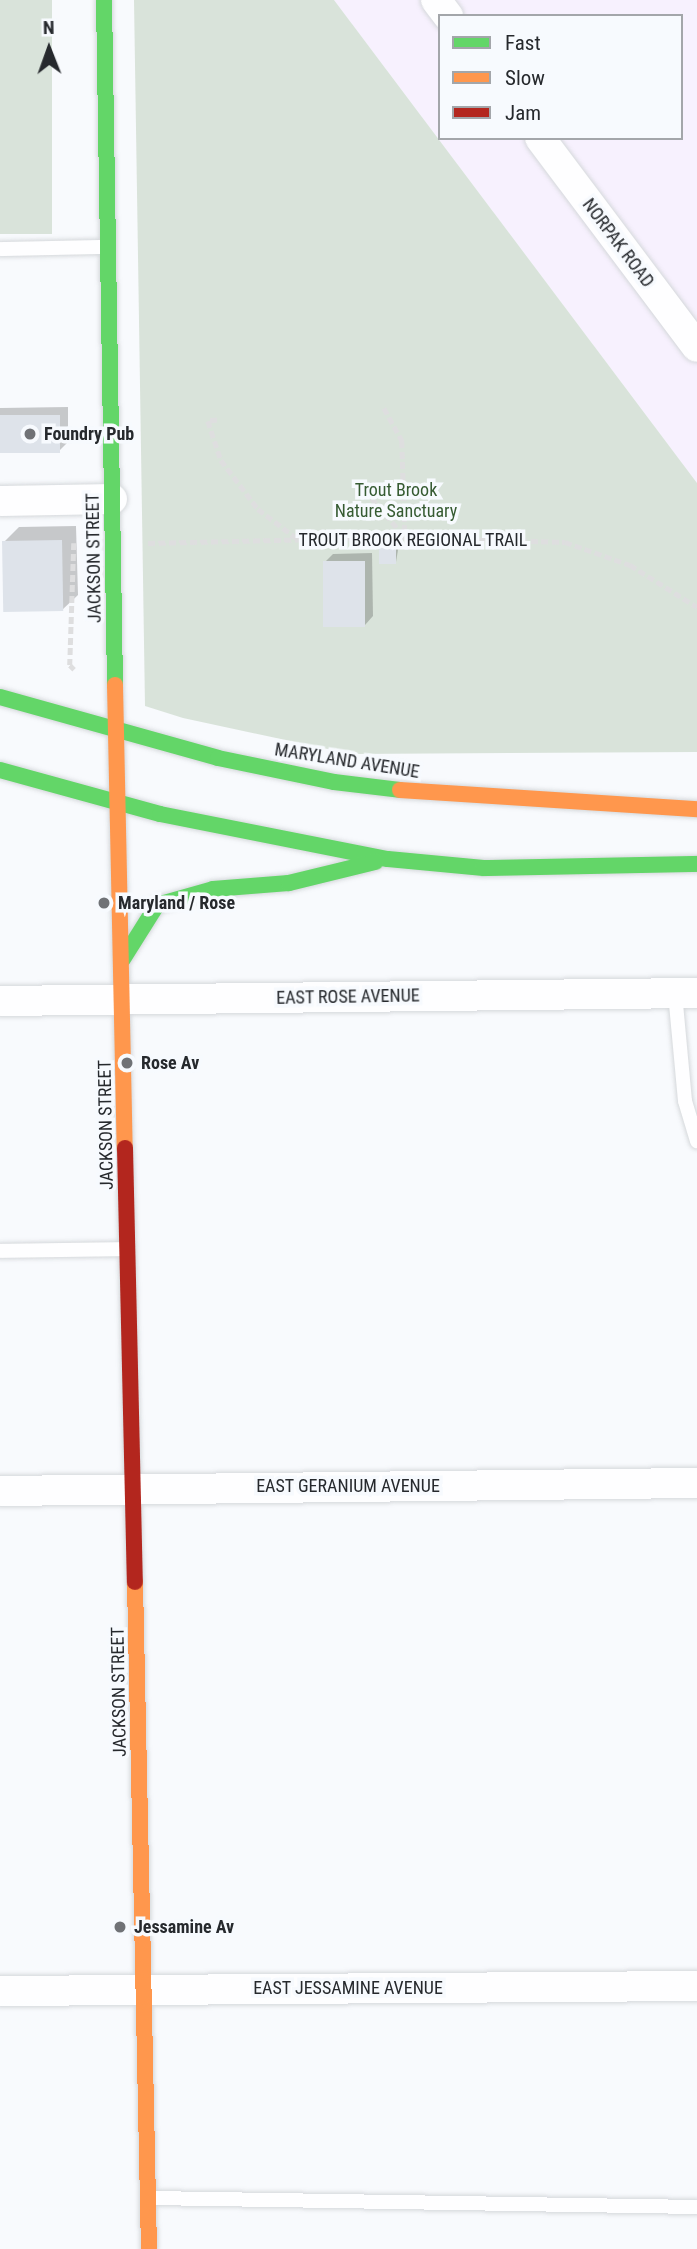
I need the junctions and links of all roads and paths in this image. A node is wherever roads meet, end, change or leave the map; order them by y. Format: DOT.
graph roads {
  1 [pos="104,0"];
  2 [pos="542,140"];
  3 [pos="106,247"];
  4 [pos="0,249"];
  5 [pos="697,347"];
  6 [pos="384,408"];
  7 [pos="217,420"];
  8 [pos="358,482"];
  9 [pos="111,499"];
  10 [pos="0,501"];
  11 [pos="405,537"];
  12 [pos="299,540"];
  13 [pos="74,543"];
  14 [pos="112,544"];
  15 [pos="697,607"];
  16 [pos="74,669"];
  17 [pos="0,697"];
  18 [pos="118,729"];
  19 [pos="0,770"];
  20 [pos="118,804"];
  21 [pos="697,809"];
  22 [pos="388,859"];
  23 [pos="697,864"];
  24 [pos="123,959"];
  25 [pos="686,993"];
  26 [pos="124,1000"];
  27 [pos="0,1001"];
  28 [pos="697,1141"];
  29 [pos="127,1249"];
  30 [pos="0,1251"];
  31 [pos="697,1483"];
  32 [pos="134,1488"];
  33 [pos="0,1491"];
  34 [pos="697,1986"];
  35 [pos="144,1989"];
  36 [pos="0,1991"];
  37 [pos="148,2198"];
  38 [pos="697,2207"];
  39 [pos="149,2249"];
  1 -- 3 [label="street, JACKSON STREET"];
  2 -- 5 [label="street, NORPAK ROAD"];
  3 -- 4 [label="lane"];
  3 -- 9 [label="street, JACKSON STREET"];
  6 -- 11 [label="path"];
  7 -- 12 [label="path"];
  8 -- 11 [label="path"];
  9 -- 10 [label="street"];
  9 -- 14 [label="street, JACKSON STREET"];
  11 -- 12 [label="path, TROUT BROOK REGIONAL TRAIL"];
  11 -- 15 [label="path, TROUT BROOK REGIONAL TRAIL"];
  12 -- 14 [label="path, TROUT BROOK REGIONAL TRAIL"];
  13 -- 16 [label="path"];
  14 -- 18 [label="street, JACKSON STREET"];
  17 -- 18 [label="street, MARYLAND AVENUE"];
  18 -- 20 [label="street, JACKSON STREET"];
  18 -- 21 [label="street, MARYLAND AVENUE"];
  19 -- 20 [label="street"];
  20 -- 22 [label="street"];
  20 -- 24 [label="street, JACKSON STREET"];
  22 -- 23 [label="street"];
  22 -- 24 [label="street"];
  24 -- 26 [label="street, JACKSON STREET"];
  25 -- 26 [label="street, EAST ROSE AVENUE"];
  25 -- 28 [label="lane"];
  26 -- 27 [label="street, EAST ROSE AVENUE"];
  26 -- 29 [label="street, JACKSON STREET"];
  29 -- 30 [label="lane"];
  29 -- 32 [label="street, JACKSON STREET"];
  31 -- 32 [label="street, EAST GERANIUM AVENUE"];
  32 -- 33 [label="street, EAST GERANIUM AVENUE"];
  32 -- 35 [label="street, JACKSON STREET"];
  34 -- 35 [label="street, EAST JESSAMINE AVENUE"];
  35 -- 36 [label="street, EAST JESSAMINE AVENUE"];
  35 -- 37 [label="street, JACKSON STREET"];
  37 -- 38 [label="lane"];
  37 -- 39 [label="street, JACKSON STREET"];
}
